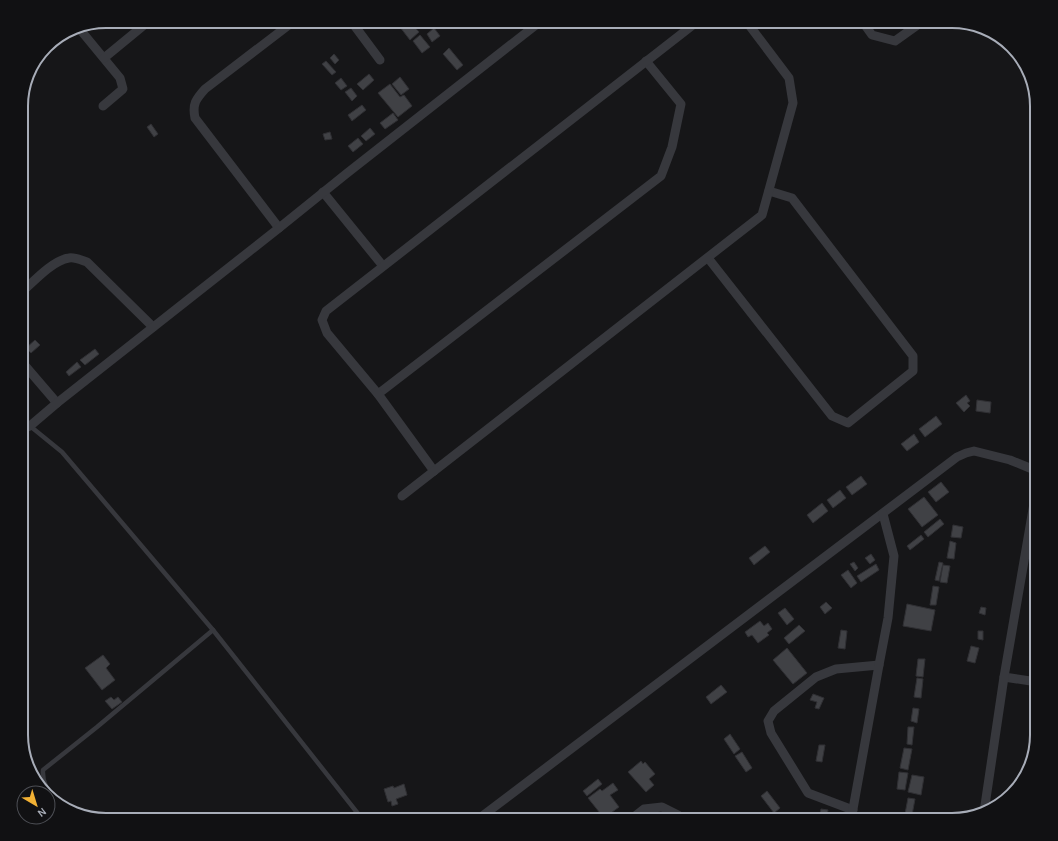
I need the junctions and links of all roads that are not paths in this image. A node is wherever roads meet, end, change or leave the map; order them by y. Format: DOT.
graph roads {
  1 [pos="140,28"];
  2 [pos="285,28"];
  3 [pos="357,28"];
  4 [pos="532,28"];
  5 [pos="689,28"];
  6 [pos="751,28"];
  7 [pos="867,28"];
  8 [pos="913,28"];
  9 [pos="83,32"];
  10 [pos="104,58"];
  11 [pos="380,60"];
  12 [pos="646,61"];
  13 [pos="103,106"];
  14 [pos="769,191"];
  15 [pos="323,192"];
  16 [pos="279,228"];
  17 [pos="708,258"];
  18 [pos="383,266"];
  19 [pos="28,287"];
  20 [pos="153,327"];
  21 [pos="28,369"];
  22 [pos="378,394"];
  23 [pos="57,402"];
  24 [pos="30,426"];
  25 [pos="1030,468"];
  26 [pos="434,471"];
  27 [pos="402,496"];
  28 [pos="883,514"];
  29 [pos="1030,527"];
  30 [pos="213,630"];
  31 [pos="879,665"];
  32 [pos="1004,677"];
  33 [pos="1030,681"];
  34 [pos="44,781"];
  35 [pos="985,805"];
  36 [pos="853,810"];
  37 [pos="357,813"];
  38 [pos="486,813"];
  39 [pos="639,813"];
  40 [pos="674,813"];
  41 [pos="852,813"];
  1 -- 10 [label="street"];
  2 -- 16 [label="street"];
  3 -- 11 [label="street"];
  4 -- 15 [label="street"];
  5 -- 12 [label="street"];
  6 -- 14 [label="street"];
  7 -- 8 [label="street"];
  9 -- 10 [label="street"];
  10 -- 13 [label="street"];
  12 -- 18 [label="street"];
  12 -- 22 [label="street"];
  14 -- 17 [label="street"];
  14 -- 17 [label="street"];
  15 -- 16 [label="street"];
  15 -- 18 [label="street"];
  16 -- 20 [label="street"];
  17 -- 26 [label="street"];
  18 -- 22 [label="street"];
  19 -- 20 [label="street"];
  20 -- 23 [label="street"];
  21 -- 23 [label="street"];
  22 -- 26 [label="street"];
  23 -- 24 [label="street"];
  24 -- 30 [label="lane"];
  25 -- 28 [label="street"];
  26 -- 27 [label="street"];
  28 -- 31 [label="street"];
  28 -- 38 [label="street"];
  29 -- 32 [label="street"];
  30 -- 34 [label="lane"];
  30 -- 37 [label="lane"];
  31 -- 36 [label="street"];
  31 -- 36 [label="street"];
  32 -- 33 [label="street"];
  32 -- 35 [label="street"];
  36 -- 41 [label="street"];
  39 -- 40 [label="street"];
}
